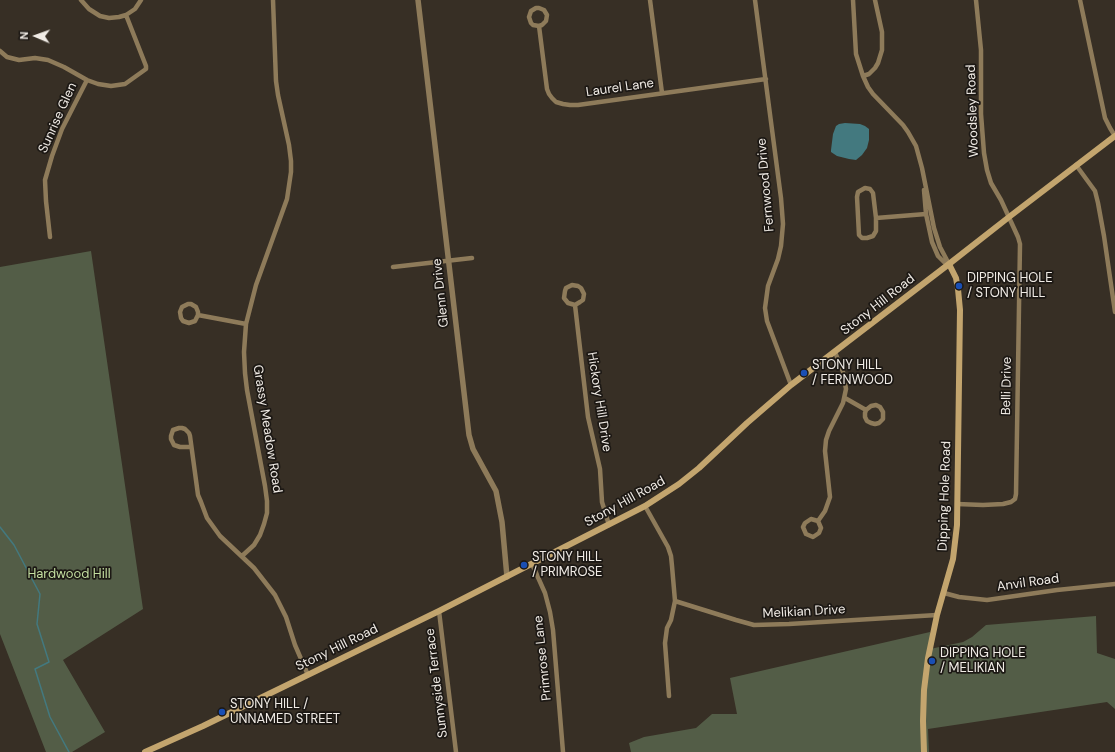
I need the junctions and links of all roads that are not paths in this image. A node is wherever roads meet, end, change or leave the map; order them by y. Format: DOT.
graph roads {
  1 [pos="81,0"];
  2 [pos="141,0"];
  3 [pos="273,0"];
  4 [pos="418,0"];
  5 [pos="650,0"];
  6 [pos="755,0"];
  7 [pos="853,0"];
  8 [pos="875,0"];
  9 [pos="976,0"];
  10 [pos="1080,0"];
  11 [pos="126,15"];
  12 [pos="539,26"];
  13 [pos="0,51"];
  14 [pos="863,76"];
  15 [pos="766,79"];
  16 [pos="87,80"];
  17 [pos="662,93"];
  18 [pos="1115,136"];
  19 [pos="1076,165"];
  20 [pos="924,182"];
  21 [pos="926,214"];
  22 [pos="1009,216"];
  23 [pos="876,218"];
  24 [pos="50,237"];
  25 [pos="472,258"];
  26 [pos="449,261"];
  27 [pos="949,264"];
  28 [pos="393,267"];
  29 [pos="575,305"];
  30 [pos="1115,312"];
  31 [pos="198,315"];
  32 [pos="246,324"];
  33 [pos="835,352"];
  34 [pos="791,385"];
  35 [pos="845,398"];
  36 [pos="866,410"];
  37 [pos="191,447"];
  38 [pos="957,504"];
  39 [pos="645,506"];
  40 [pos="818,521"];
  41 [pos="609,525"];
  42 [pos="242,556"];
  43 [pos="532,564"];
  44 [pos="507,577"];
  45 [pos="1115,584"];
  46 [pos="944,593"];
  47 [pos="675,601"];
  48 [pos="439,611"];
  49 [pos="937,615"];
  50 [pos="308,675"];
  51 [pos="669,696"];
  52 [pos="144,752"];
  53 [pos="456,752"];
  54 [pos="563,752"];
  55 [pos="924,752"];
  1 -- 11 [label="street"];
  2 -- 11 [label="street"];
  3 -- 32 [label="street, Grassy Meadow Road"];
  4 -- 26 [label="street, Glenn Drive"];
  5 -- 17 [label="street"];
  6 -- 15 [label="street, Fernwood Drive"];
  7 -- 14 [label="street"];
  8 -- 14 [label="street"];
  9 -- 22 [label="street, Woodsley Road"];
  10 -- 18 [label="street"];
  11 -- 16 [label="street"];
  12 -- 12 [label="street, Laurel Lane"];
  12 -- 17 [label="street, Laurel Lane"];
  13 -- 16 [label="street"];
  14 -- 20 [label="street"];
  15 -- 17 [label="street, Laurel Lane"];
  15 -- 34 [label="street, Fernwood Drive"];
  16 -- 24 [label="street, Sunrise Glen"];
  18 -- 19 [label="main road, Stony Hill Road"];
  19 -- 22 [label="main road, Stony Hill Road"];
  19 -- 30 [label="street"];
  20 -- 21 [label="street"];
  20 -- 27 [label="street"];
  21 -- 23 [label="street"];
  21 -- 27 [label="street"];
  22 -- 27 [label="main road, Stony Hill Road"];
  22 -- 38 [label="street, Belli Drive"];
  23 -- 23 [label="street"];
  25 -- 26 [label="street"];
  26 -- 28 [label="street"];
  26 -- 44 [label="street, Glenn Drive"];
  27 -- 33 [label="main road, Stony Hill Road"];
  27 -- 38 [label="main road, Dipping Hole Road"];
  29 -- 29 [label="street"];
  29 -- 41 [label="street, Hickory Hill Drive"];
  31 -- 31 [label="street"];
  31 -- 32 [label="street"];
  32 -- 42 [label="street, Grassy Meadow Road"];
  33 -- 34 [label="main road, Stony Hill Road"];
  33 -- 35 [label="street"];
  34 -- 39 [label="main road, Stony Hill Road"];
  35 -- 36 [label="street"];
  35 -- 40 [label="street"];
  36 -- 36 [label="street"];
  37 -- 37 [label="street"];
  37 -- 42 [label="street"];
  38 -- 46 [label="main road, Dipping Hole Road"];
  39 -- 41 [label="main road, Stony Hill Road"];
  39 -- 47 [label="street"];
  41 -- 43 [label="main road, Stony Hill Road"];
  42 -- 50 [label="street"];
  43 -- 44 [label="main road, Stony Hill Road"];
  43 -- 54 [label="street, Primrose Lane"];
  44 -- 48 [label="main road, Stony Hill Road"];
  45 -- 46 [label="street, Anvil Road"];
  46 -- 49 [label="main road, Dipping Hole Road"];
  47 -- 49 [label="street, Melikian Drive"];
  47 -- 51 [label="street"];
  48 -- 50 [label="main road, Stony Hill Road"];
  48 -- 53 [label="street, Sunnyside Terrace"];
  49 -- 55 [label="main road, Dipping Hole Road"];
  50 -- 52 [label="main road, Stony Hill Road"];
}
